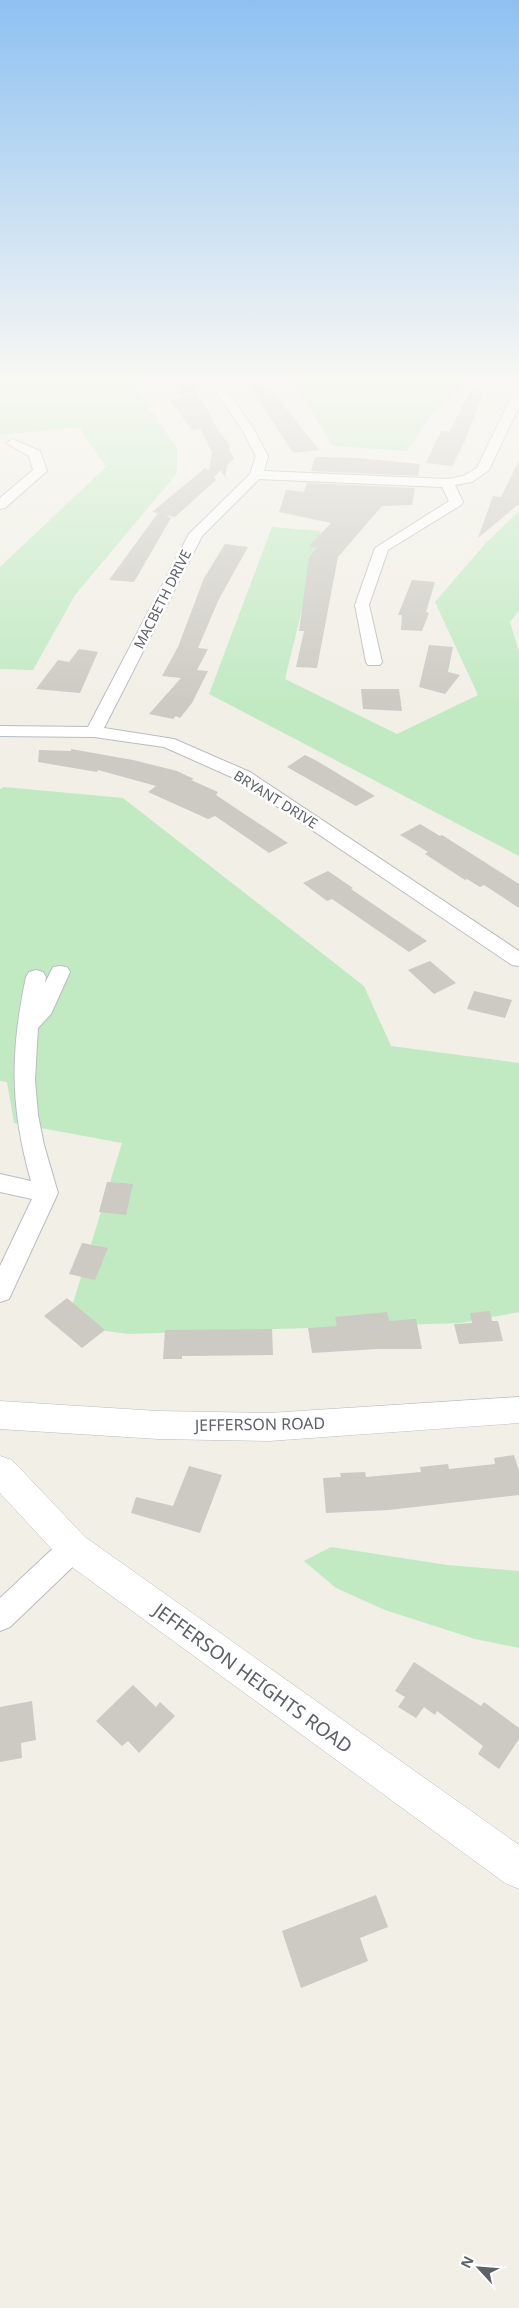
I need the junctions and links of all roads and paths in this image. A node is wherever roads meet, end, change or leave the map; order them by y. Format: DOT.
graph roads {
  1 [pos="22,487"];
  2 [pos="245,487"];
  3 [pos="449,487"];
  4 [pos="0,505"];
  5 [pos="374,662"];
  6 [pos="0,731"];
  7 [pos="94,732"];
  8 [pos="519,960"];
  9 [pos="60,972"];
  10 [pos="36,977"];
  11 [pos="26,1026"];
  12 [pos="0,1183"];
  13 [pos="46,1193"];
  14 [pos="0,1292"];
  15 [pos="519,1410"];
  16 [pos="0,1415"];
  17 [pos="0,1470"];
  18 [pos="73,1548"];
  19 [pos="0,1617"];
  20 [pos="519,1869"];
  1 -- 4 [label="street"];
  2 -- 7 [label="street, MACBETH DRIVE"];
  3 -- 5 [label="street"];
  6 -- 7 [label="street, BRYANT DRIVE"];
  7 -- 8 [label="street, BRYANT DRIVE"];
  9 -- 11 [label="street"];
  10 -- 11 [label="street"];
  11 -- 13 [label="street"];
  12 -- 13 [label="street"];
  13 -- 14 [label="street"];
  15 -- 16 [label="street, JEFFERSON ROAD"];
  17 -- 18 [label="street, JEFFERSON HEIGHTS ROAD"];
  18 -- 19 [label="street"];
  18 -- 20 [label="street, JEFFERSON HEIGHTS ROAD"];
}
